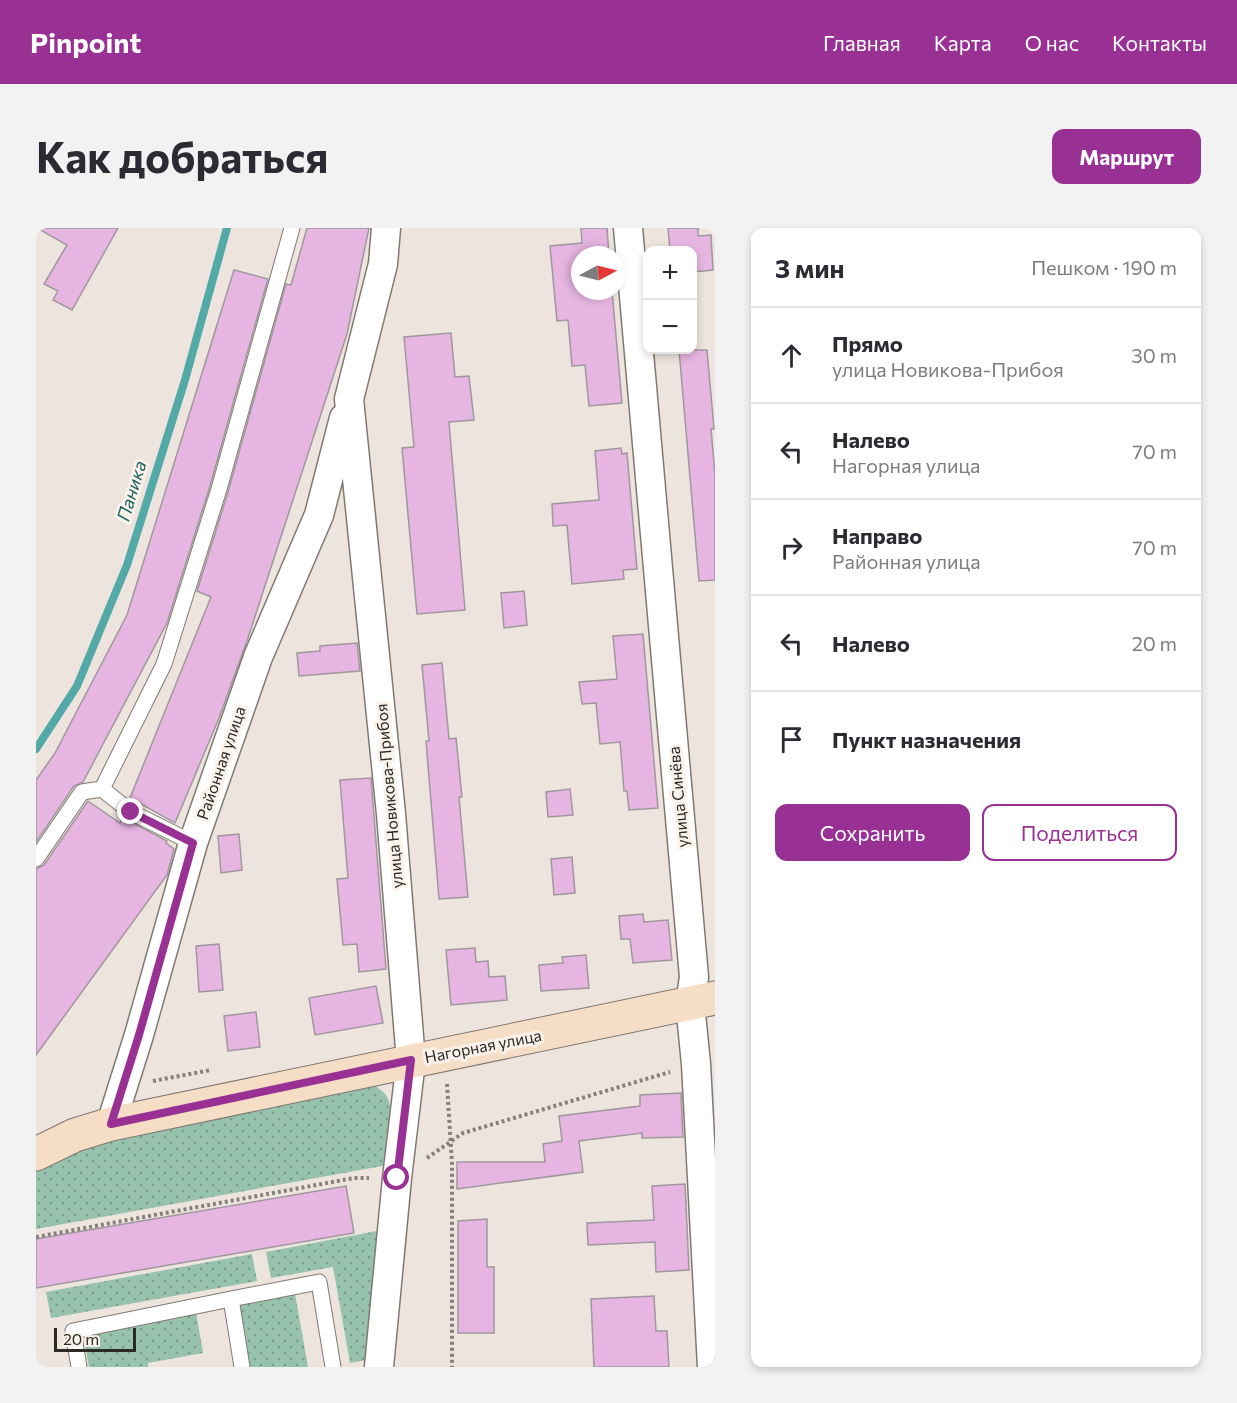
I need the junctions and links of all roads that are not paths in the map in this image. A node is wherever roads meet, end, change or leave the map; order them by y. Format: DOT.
graph roads {
  1 [pos="292,228"];
  2 [pos="386,228"];
  3 [pos="628,228"];
  4 [pos="349,399"];
  5 [pos="102,789"];
  6 [pos="193,843"];
  7 [pos="36,859"];
  8 [pos="703,1001"];
  9 [pos="411,1060"];
  10 [pos="111,1124"];
  11 [pos="36,1154"];
  12 [pos="231,1299"];
  13 [pos="79,1367"];
  14 [pos="242,1367"];
  15 [pos="333,1367"];
  16 [pos="379,1367"];
  17 [pos="712,1367"];
  1 -- 5 [label="lane"];
  2 -- 4 [label="street, улица Новикова-Прибоя"];
  3 -- 8 [label="street, улица Синёва"];
  4 -- 6 [label="street, Районная улица"];
  4 -- 9 [label="street, улица Новикова-Прибоя"];
  5 -- 6 [label="lane"];
  5 -- 7 [label="lane"];
  6 -- 10 [label="street, Районная улица"];
  8 -- 9 [label="street, Нагорная улица"];
  8 -- 17 [label="street, улица Синёва"];
  9 -- 10 [label="street, Нагорная улица"];
  9 -- 16 [label="street, улица Новикова-Прибоя"];
  10 -- 11 [label="street"];
  12 -- 13 [label="lane"];
  12 -- 14 [label="lane"];
  12 -- 15 [label="lane"];
}
